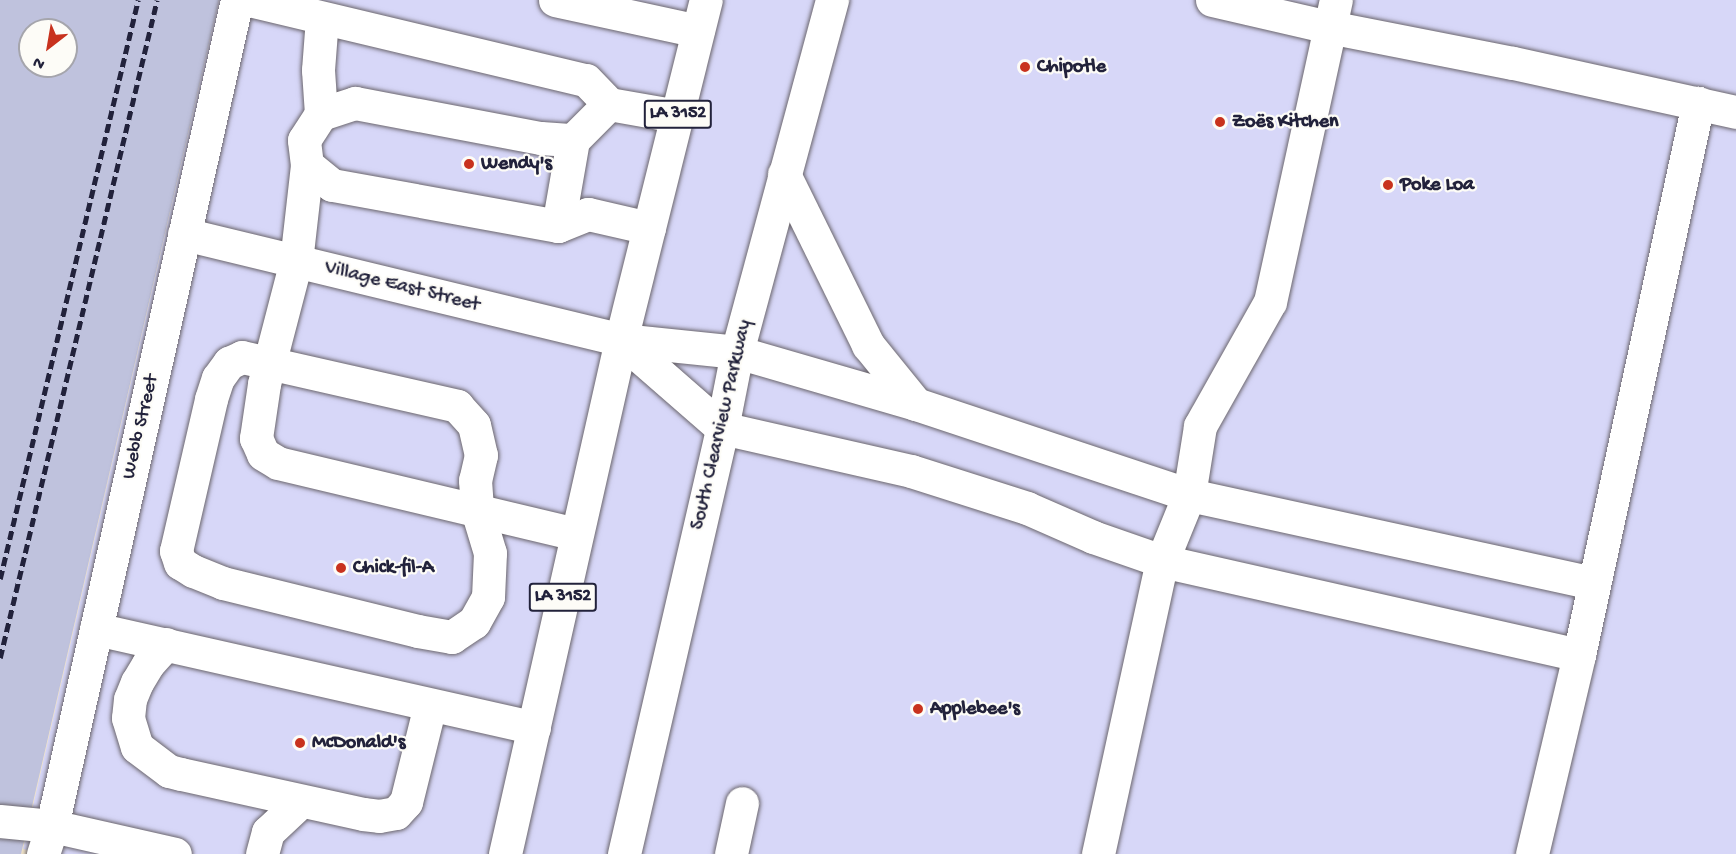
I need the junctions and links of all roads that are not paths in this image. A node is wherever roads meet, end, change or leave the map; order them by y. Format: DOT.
graph roads {
  1 [pos="237,0"];
  2 [pos="249,0"];
  3 [pos="555,0"];
  4 [pos="832,0"];
  5 [pos="1212,0"];
  6 [pos="1333,14"];
  7 [pos="702,15"];
  8 [pos="322,18"];
  9 [pos="1698,103"];
  10 [pos="609,104"];
  11 [pos="1736,112"];
  12 [pos="321,114"];
  13 [pos="677,116"];
  14 [pos="573,140"];
  15 [pos="307,165"];
  16 [pos="784,174"];
  17 [pos="558,226"];
  18 [pos="649,228"];
  19 [pos="184,234"];
  20 [pos="296,261"];
  21 [pos="621,340"];
  22 [pos="737,352"];
  23 [pos="271,364"];
  24 [pos="916,404"];
  25 [pos="722,428"];
  26 [pos="1189,495"];
  27 [pos="477,510"];
  28 [pos="576,534"];
  29 [pos="1162,561"];
  30 [pos="1594,583"];
  31 [pos="96,628"];
  32 [pos="166,644"];
  33 [pos="1579,655"];
  34 [pos="430,705"];
  35 [pos="534,728"];
  36 [pos="250,789"];
  37 [pos="301,801"];
  38 [pos="742,803"];
  39 [pos="0,821"];
  40 [pos="47,840"];
  41 [pos="265,843"];
  42 [pos="175,854"];
  43 [pos="505,854"];
  44 [pos="624,854"];
  45 [pos="731,854"];
  46 [pos="1098,854"];
  47 [pos="1532,854"];
  1 -- 19 [label="main road, Webb Street"];
  2 -- 8 [label="main road"];
  3 -- 7 [label="main road"];
  4 -- 16 [label="main road, South Clearview Parkway"];
  5 -- 6 [label="main road"];
  6 -- 9 [label="main road"];
  6 -- 26 [label="main road"];
  7 -- 13 [label="main road, LA 3152"];
  8 -- 10 [label="main road"];
  8 -- 12 [label="main road"];
  9 -- 11 [label="main road"];
  9 -- 30 [label="main road"];
  10 -- 13 [label="main road"];
  10 -- 14 [label="main road"];
  12 -- 14 [label="main road"];
  12 -- 15 [label="main road"];
  13 -- 18 [label="main road, LA 3152"];
  14 -- 17 [label="main road"];
  15 -- 17 [label="main road"];
  15 -- 20 [label="main road"];
  16 -- 22 [label="main road, South Clearview Parkway"];
  16 -- 24 [label="main road"];
  17 -- 18 [label="main road"];
  18 -- 21 [label="main road, LA 3152"];
  19 -- 20 [label="main road, Village East Street"];
  19 -- 31 [label="main road, Webb Street"];
  20 -- 21 [label="main road, Village East Street"];
  20 -- 23 [label="main road"];
  21 -- 22 [label="main road, Village East Street"];
  21 -- 25 [label="main road"];
  21 -- 28 [label="main road, LA 3152"];
  22 -- 24 [label="main road, Village East Street"];
  22 -- 25 [label="main road, South Clearview Parkway"];
  23 -- 27 [label="main road"];
  23 -- 27 [label="main road"];
  23 -- 27 [label="main road"];
  24 -- 26 [label="main road, Village East Street"];
  25 -- 29 [label="main road"];
  25 -- 44 [label="main road, South Clearview Parkway"];
  26 -- 29 [label="main road"];
  26 -- 30 [label="main road, Village East Street"];
  27 -- 28 [label="main road"];
  28 -- 35 [label="main road, LA 3152"];
  29 -- 33 [label="main road"];
  29 -- 46 [label="main road"];
  30 -- 33 [label="main road"];
  31 -- 32 [label="main road"];
  31 -- 40 [label="main road, Webb Street"];
  32 -- 34 [label="main road"];
  32 -- 36 [label="main road"];
  33 -- 47 [label="main road"];
  34 -- 35 [label="main road"];
  34 -- 37 [label="main road"];
  35 -- 43 [label="main road, LA 3152"];
  36 -- 37 [label="main road"];
  36 -- 41 [label="main road"];
  37 -- 41 [label="main road"];
  38 -- 45 [label="main road"];
  39 -- 40 [label="main road"];
  40 -- 42 [label="main road"];
}
